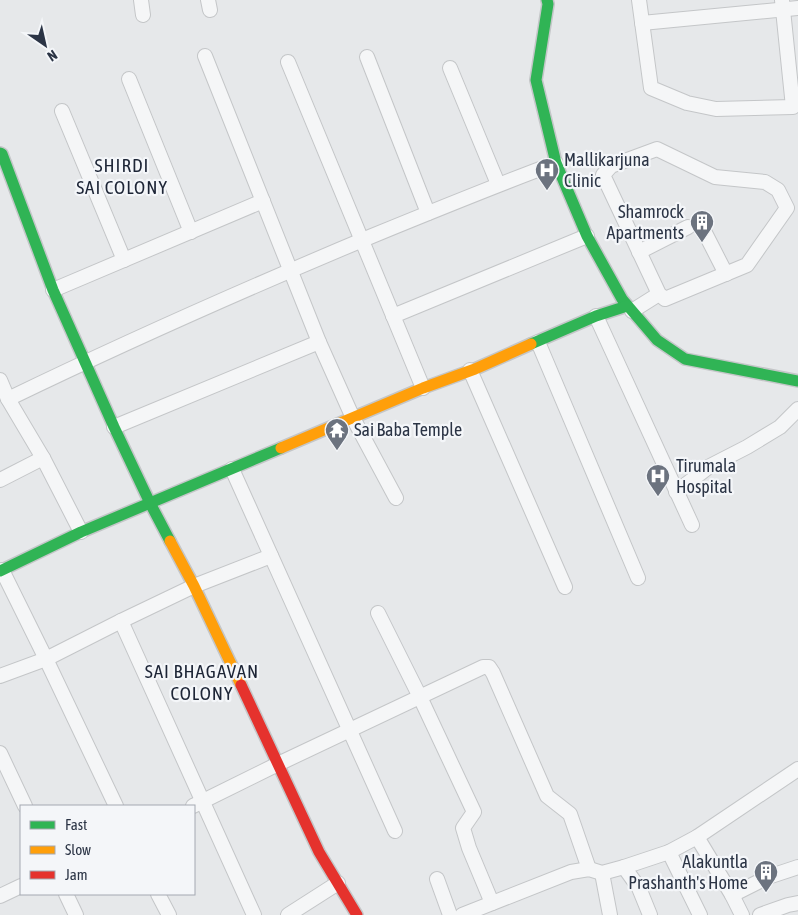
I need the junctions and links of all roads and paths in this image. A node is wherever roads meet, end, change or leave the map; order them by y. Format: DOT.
graph roads {
  1 [pos="141,0"];
  2 [pos="639,0"];
  3 [pos="548,2"];
  4 [pos="782,5"];
  5 [pos="798,8"];
  6 [pos="144,15"];
  7 [pos="642,23"];
  8 [pos="205,56"];
  9 [pos="367,57"];
  10 [pos="288,62"];
  11 [pos="450,68"];
  12 [pos="129,79"];
  13 [pos="62,111"];
  14 [pos="1,153"];
  15 [pos="556,163"];
  16 [pos="498,184"];
  17 [pos="263,201"];
  18 [pos="428,213"];
  19 [pos="688,228"];
  20 [pos="704,231"];
  21 [pos="191,232"];
  22 [pos="587,236"];
  23 [pos="362,241"];
  24 [pos="639,252"];
  25 [pos="124,260"];
  26 [pos="290,270"];
  27 [pos="726,274"];
  28 [pos="53,290"];
  29 [pos="659,294"];
  30 [pos="630,309"];
  31 [pos="393,316"];
  32 [pos="596,316"];
  33 [pos="319,342"];
  34 [pos="538,342"];
  35 [pos="84,362"];
  36 [pos="470,370"];
  37 [pos="0,380"];
  38 [pos="798,381"];
  39 [pos="422,388"];
  40 [pos="8,399"];
  41 [pos="798,409"];
  42 [pos="353,418"];
  43 [pos="114,426"];
  44 [pos="43,458"];
  45 [pos="232,469"];
  46 [pos="0,480"];
  47 [pos="676,492"];
  48 [pos="396,498"];
  49 [pos="150,503"];
  50 [pos="692,526"];
  51 [pos="81,532"];
  52 [pos="271,556"];
  53 [pos="1,571"];
  54 [pos="638,578"];
  55 [pos="194,586"];
  56 [pos="565,587"];
  57 [pos="378,613"];
  58 [pos="121,621"];
  59 [pos="46,659"];
  60 [pos="0,676"];
  61 [pos="420,697"];
  62 [pos="350,730"];
  63 [pos="0,753"];
  64 [pos="278,764"];
  65 [pos="798,769"];
  66 [pos="198,804"];
  67 [pos="25,805"];
  68 [pos="116,805"];
  69 [pos="395,831"];
  70 [pos="697,837"];
  71 [pos="669,852"];
  72 [pos="624,867"];
  73 [pos="798,867"];
  74 [pos="596,871"];
  75 [pos="436,879"];
  76 [pos="334,885"];
  77 [pos="20,886"];
  78 [pos="66,895"];
  79 [pos="159,895"];
  80 [pos="732,895"];
  81 [pos="0,896"];
  82 [pos="492,903"];
  83 [pos="798,903"];
  84 [pos="76,915"];
  85 [pos="169,915"];
  86 [pos="254,915"];
  87 [pos="288,915"];
  88 [pos="346,915"];
  89 [pos="357,915"];
  90 [pos="450,915"];
  91 [pos="462,915"];
  92 [pos="610,915"];
  93 [pos="650,915"];
  94 [pos="700,915"];
  95 [pos="742,915"];
  96 [pos="760,915"];
  1 -- 6 [label="street"];
  2 -- 7 [label="street"];
  3 -- 15 [label="street"];
  4 -- 5 [label="street"];
  4 -- 7 [label="street"];
  4 -- 7 [label="street"];
  8 -- 17 [label="street"];
  9 -- 18 [label="street"];
  10 -- 23 [label="street"];
  11 -- 16 [label="street"];
  12 -- 21 [label="street"];
  13 -- 25 [label="street"];
  14 -- 28 [label="street"];
  15 -- 16 [label="street"];
  15 -- 22 [label="street"];
  16 -- 18 [label="street"];
  17 -- 21 [label="street"];
  17 -- 26 [label="street"];
  18 -- 23 [label="street"];
  19 -- 24 [label="street"];
  20 -- 27 [label="street"];
  21 -- 25 [label="street"];
  22 -- 30 [label="street"];
  22 -- 31 [label="street"];
  23 -- 26 [label="street"];
  23 -- 31 [label="street"];
  24 -- 27 [label="street"];
  24 -- 29 [label="street"];
  25 -- 28 [label="street"];
  26 -- 33 [label="street"];
  26 -- 35 [label="street"];
  27 -- 29 [label="street"];
  28 -- 35 [label="street"];
  29 -- 30 [label="street"];
  30 -- 32 [label="street"];
  30 -- 38 [label="street"];
  31 -- 39 [label="street"];
  32 -- 34 [label="street"];
  32 -- 47 [label="street"];
  33 -- 42 [label="street"];
  33 -- 43 [label="street"];
  34 -- 36 [label="street"];
  34 -- 54 [label="street"];
  35 -- 40 [label="street"];
  35 -- 43 [label="street"];
  36 -- 39 [label="street"];
  36 -- 56 [label="street"];
  37 -- 40 [label="street"];
  39 -- 42 [label="street"];
  40 -- 44 [label="street"];
  41 -- 47 [label="street"];
  42 -- 45 [label="street"];
  42 -- 48 [label="street"];
  43 -- 49 [label="street"];
  44 -- 46 [label="street"];
  44 -- 51 [label="street"];
  45 -- 49 [label="street"];
  45 -- 52 [label="street"];
  47 -- 50 [label="street"];
  49 -- 51 [label="street"];
  49 -- 55 [label="street"];
  51 -- 53 [label="street"];
  52 -- 55 [label="street"];
  52 -- 62 [label="street"];
  53 -- 59 [label="street"];
  55 -- 58 [label="street"];
  55 -- 64 [label="street"];
  57 -- 61 [label="street"];
  58 -- 59 [label="street"];
  58 -- 66 [label="street"];
  59 -- 60 [label="street"];
  59 -- 68 [label="street"];
  61 -- 62 [label="street"];
  61 -- 74 [label="street"];
  61 -- 82 [label="street"];
  62 -- 64 [label="street"];
  62 -- 69 [label="street"];
  63 -- 67 [label="street"];
  64 -- 66 [label="street"];
  64 -- 76 [label="street"];
  65 -- 70 [label="street"];
  66 -- 86 [label="street"];
  70 -- 71 [label="street"];
  70 -- 80 [label="street"];
  71 -- 72 [label="street"];
  71 -- 94 [label="street"];
  72 -- 74 [label="street"];
  72 -- 93 [label="street"];
  73 -- 80 [label="street"];
  74 -- 82 [label="street"];
  74 -- 92 [label="street"];
  75 -- 90 [label="street"];
  76 -- 87 [label="street"];
  76 -- 88 [label="street"];
  76 -- 89 [label="street"];
  77 -- 81 [label="street"];
  78 -- 84 [label="street"];
  79 -- 85 [label="street"];
  80 -- 95 [label="street"];
  82 -- 91 [label="street"];
  83 -- 96 [label="street"];
}
